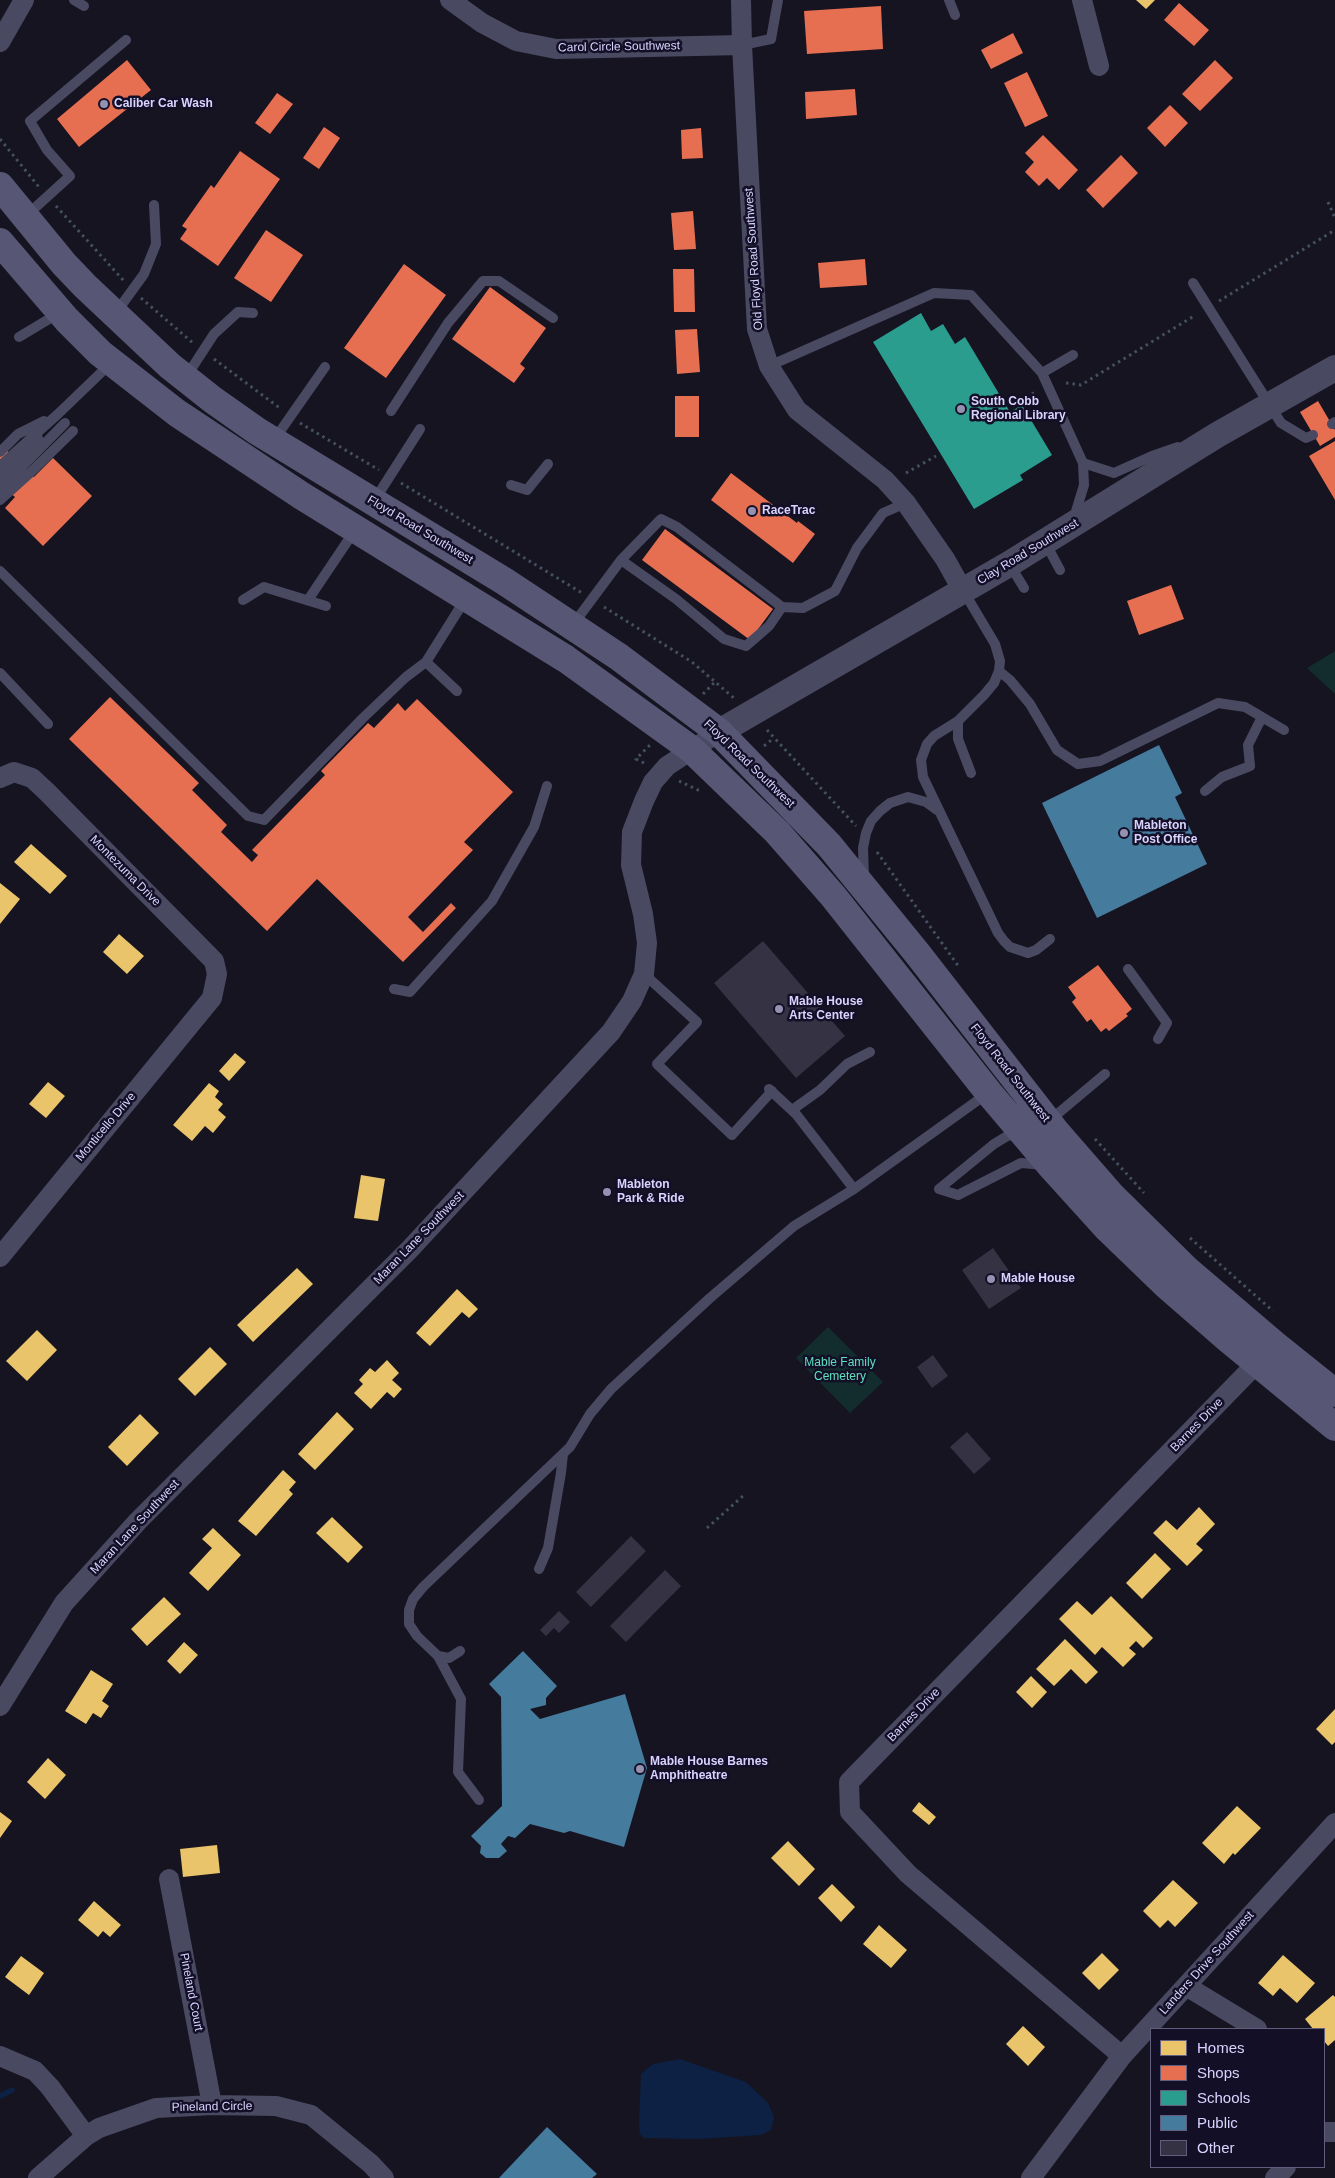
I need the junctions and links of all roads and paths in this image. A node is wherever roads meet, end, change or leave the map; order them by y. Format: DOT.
graph roads {
  1 [pos="24,0"];
  2 [pos="74,0"];
  3 [pos="450,0"];
  4 [pos="741,0"];
  5 [pos="778,0"];
  6 [pos="949,0"];
  7 [pos="1082,0"];
  8 [pos="84,6"];
  9 [pos="956,15"];
  10 [pos="126,40"];
  11 [pos="0,42"];
  12 [pos="742,45"];
  13 [pos="1099,66"];
  14 [pos="0,186"];
  15 [pos="1328,202"];
  16 [pos="154,205"];
  17 [pos="25,216"];
  18 [pos="1335,218"];
  19 [pos="1335,230"];
  20 [pos="0,242"];
  21 [pos="1193,283"];
  22 [pos="1219,301"];
  23 [pos="60,313"];
  24 [pos="252,313"];
  25 [pos="115,315"];
  26 [pos="1194,316"];
  27 [pos="553,318"];
  28 [pos="18,337"];
  29 [pos="1073,355"];
  30 [pos="112,362"];
  31 [pos="769,366"];
  32 [pos="325,367"];
  33 [pos="1334,370"];
  34 [pos="1042,373"];
  35 [pos="185,378"];
  36 [pos="1066,382"];
  37 [pos="1039,390"];
  38 [pos="1020,399"];
  39 [pos="1269,405"];
  40 [pos="391,410"];
  41 [pos="58,414"];
  42 [pos="65,423"];
  43 [pos="420,429"];
  44 [pos="73,431"];
  45 [pos="1217,435"];
  46 [pos="1313,435"];
  47 [pos="274,441"];
  48 [pos="0,452"];
  49 [pos="936,456"];
  50 [pos="1083,463"];
  51 [pos="548,464"];
  52 [pos="0,466"];
  53 [pos="906,473"];
  54 [pos="0,478"];
  55 [pos="511,484"];
  56 [pos="0,489"];
  57 [pos="0,500"];
  58 [pos="374,502"];
  59 [pos="906,502"];
  60 [pos="1071,526"];
  61 [pos="355,529"];
  62 [pos="1045,542"];
  63 [pos="621,560"];
  64 [pos="1009,564"];
  65 [pos="1060,570"];
  66 [pos="0,571"];
  67 [pos="1024,588"];
  68 [pos="964,591"];
  69 [pos="467,598"];
  70 [pos="243,600"];
  71 [pos="308,600"];
  72 [pos="326,606"];
  73 [pos="782,607"];
  74 [pos="572,626"];
  75 [pos="426,662"];
  76 [pos="999,671"];
  77 [pos="0,673"];
  78 [pos="457,692"];
  79 [pos="1262,717"];
  80 [pos="958,721"];
  81 [pos="48,724"];
  82 [pos="1284,730"];
  83 [pos="719,732"];
  84 [pos="691,749"];
  85 [pos="971,773"];
  86 [pos="0,778"];
  87 [pos="547,786"];
  88 [pos="1205,791"];
  89 [pos="941,814"];
  90 [pos="865,889"];
  91 [pos="1050,939"];
  92 [pos="1128,969"];
  93 [pos="644,974"];
  94 [pos="394,989"];
  95 [pos="212,998"];
  96 [pos="1158,1039"];
  97 [pos="870,1052"];
  98 [pos="1105,1074"];
  99 [pos="989,1093"];
  100 [pos="1014,1106"];
  101 [pos="792,1110"];
  102 [pos="1039,1131"];
  103 [pos="1050,1165"];
  104 [pos="1077,1172"];
  105 [pos="854,1189"];
  106 [pos="1134,1217"];
  107 [pos="0,1257"];
  108 [pos="1256,1364"];
  109 [pos="1335,1393"];
  110 [pos="1335,1427"];
  111 [pos="563,1454"];
  112 [pos="744,1495"];
  113 [pos="707,1528"];
  114 [pos="539,1569"];
  115 [pos="460,1651"];
  116 [pos="438,1656"];
  117 [pos="0,1706"];
  118 [pos="479,1800"];
  119 [pos="1335,1824"];
  120 [pos="170,1880"];
  121 [pos="1186,1986"];
  122 [pos="1255,2028"];
  123 [pos="0,2056"];
  124 [pos="1122,2056"];
  125 [pos="212,2105"];
  126 [pos="86,2136"];
  127 [pos="1285,2168"];
  128 [pos="38,2178"];
  129 [pos="384,2178"];
  130 [pos="1031,2178"];
  131 [pos="1275,2178"];
  1 -- 11 [label="street"];
  2 -- 8 [label="lane"];
  3 -- 12 [label="street, Carol Circle Southwest"];
  4 -- 12 [label="street, Old Floyd Road Southwest"];
  5 -- 12 [label="lane"];
  6 -- 9 [label="lane"];
  7 -- 13 [label="street"];
  10 -- 17 [label="lane"];
  12 -- 31 [label="street, Old Floyd Road Southwest"];
  14 -- 17 [label="main road, Floyd Road Southwest"];
  15 -- 18 [label="path"];
  16 -- 25 [label="lane"];
  17 -- 25 [label="main road, Floyd Road Southwest"];
  19 -- 22 [label="path"];
  20 -- 23 [label="main road, Floyd Road Southwest"];
  21 -- 39 [label="lane"];
  23 -- 28 [label="lane"];
  23 -- 30 [label="main road, Floyd Road Southwest"];
  24 -- 35 [label="lane"];
  25 -- 35 [label="main road, Floyd Road Southwest"];
  26 -- 36 [label="path"];
  27 -- 40 [label="lane"];
  29 -- 34 [label="lane"];
  30 -- 41 [label="lane"];
  30 -- 61 [label="main road, Floyd Road Southwest"];
  31 -- 34 [label="lane"];
  31 -- 59 [label="street, Old Floyd Road Southwest"];
  32 -- 47 [label="lane"];
  33 -- 39 [label="street, Clay Road Southwest"];
  34 -- 50 [label="lane"];
  35 -- 47 [label="main road, Floyd Road Southwest"];
  37 -- 38 [label="path"];
  39 -- 45 [label="street, Clay Road Southwest"];
  39 -- 46 [label="lane"];
  41 -- 48 [label="lane"];
  41 -- 52 [label="lane"];
  41 -- 54 [label="lane"];
  42 -- 56 [label="lane"];
  43 -- 58 [label="lane"];
  44 -- 57 [label="lane"];
  45 -- 50 [label="lane"];
  45 -- 60 [label="street, Clay Road Southwest"];
  47 -- 58 [label="main road, Floyd Road Southwest"];
  49 -- 53 [label="path"];
  50 -- 60 [label="lane"];
  51 -- 55 [label="lane"];
  58 -- 74 [label="main road, Floyd Road Southwest"];
  59 -- 68 [label="street, Old Floyd Road Southwest"];
  59 -- 73 [label="lane"];
  60 -- 62 [label="street, Clay Road Southwest"];
  61 -- 69 [label="main road, Floyd Road Southwest"];
  61 -- 71 [label="lane"];
  62 -- 64 [label="street, Clay Road Southwest"];
  62 -- 65 [label="lane"];
  63 -- 73 [label="lane"];
  63 -- 73 [label="lane"];
  63 -- 74 [label="lane"];
  64 -- 67 [label="lane"];
  64 -- 68 [label="street, Clay Road Southwest"];
  66 -- 75 [label="lane"];
  68 -- 76 [label="lane"];
  68 -- 83 [label="street, Clay Road Southwest"];
  69 -- 75 [label="lane"];
  69 -- 84 [label="main road, Floyd Road Southwest"];
  70 -- 71 [label="lane"];
  71 -- 72 [label="lane"];
  74 -- 83 [label="main road, Floyd Road Southwest"];
  75 -- 78 [label="lane"];
  76 -- 79 [label="lane"];
  76 -- 80 [label="lane"];
  77 -- 81 [label="lane"];
  79 -- 82 [label="lane"];
  79 -- 88 [label="lane"];
  80 -- 85 [label="lane"];
  80 -- 89 [label="lane"];
  83 -- 84 [label="street, Maran Lane Southwest"];
  83 -- 90 [label="main road, Floyd Road Southwest"];
  84 -- 93 [label="street, Maran Lane Southwest"];
  84 -- 99 [label="main road, Floyd Road Southwest"];
  86 -- 95 [label="street, Montezuma Drive"];
  87 -- 94 [label="lane"];
  89 -- 90 [label="lane"];
  89 -- 91 [label="lane"];
  90 -- 102 [label="main road, Floyd Road Southwest"];
  92 -- 96 [label="lane"];
  93 -- 101 [label="lane"];
  93 -- 117 [label="street, Maran Lane Southwest"];
  95 -- 107 [label="street, Monticello Drive"];
  97 -- 101 [label="lane"];
  98 -- 102 [label="lane"];
  99 -- 100 [label="lane"];
  99 -- 102 [label="main road, Floyd Road Southwest"];
  99 -- 105 [label="lane"];
  101 -- 105 [label="lane"];
  102 -- 103 [label="main road, Floyd Road Southwest"];
  102 -- 103 [label="lane"];
  102 -- 106 [label="main road, Floyd Road Southwest"];
  103 -- 108 [label="main road, Floyd Road Southwest"];
  104 -- 106 [label="lane"];
  105 -- 111 [label="lane"];
  106 -- 109 [label="main road, Floyd Road Southwest"];
  108 -- 110 [label="main road, Floyd Road Southwest"];
  108 -- 124 [label="street, Barnes Drive"];
  111 -- 114 [label="lane"];
  111 -- 116 [label="lane"];
  112 -- 113 [label="path"];
  115 -- 116 [label="lane"];
  116 -- 118 [label="lane"];
  119 -- 121 [label="street, Landers Drive Southwest"];
  120 -- 125 [label="street, Pineland Court"];
  121 -- 122 [label="street"];
  121 -- 124 [label="street, Landers Drive Southwest"];
  123 -- 126 [label="street"];
  124 -- 130 [label="street, Landers Drive Southwest"];
  125 -- 126 [label="street, Pineland Circle"];
  125 -- 129 [label="street, Pineland Circle"];
  126 -- 128 [label="street, Pineland Circle"];
  127 -- 131 [label="street"];
}
